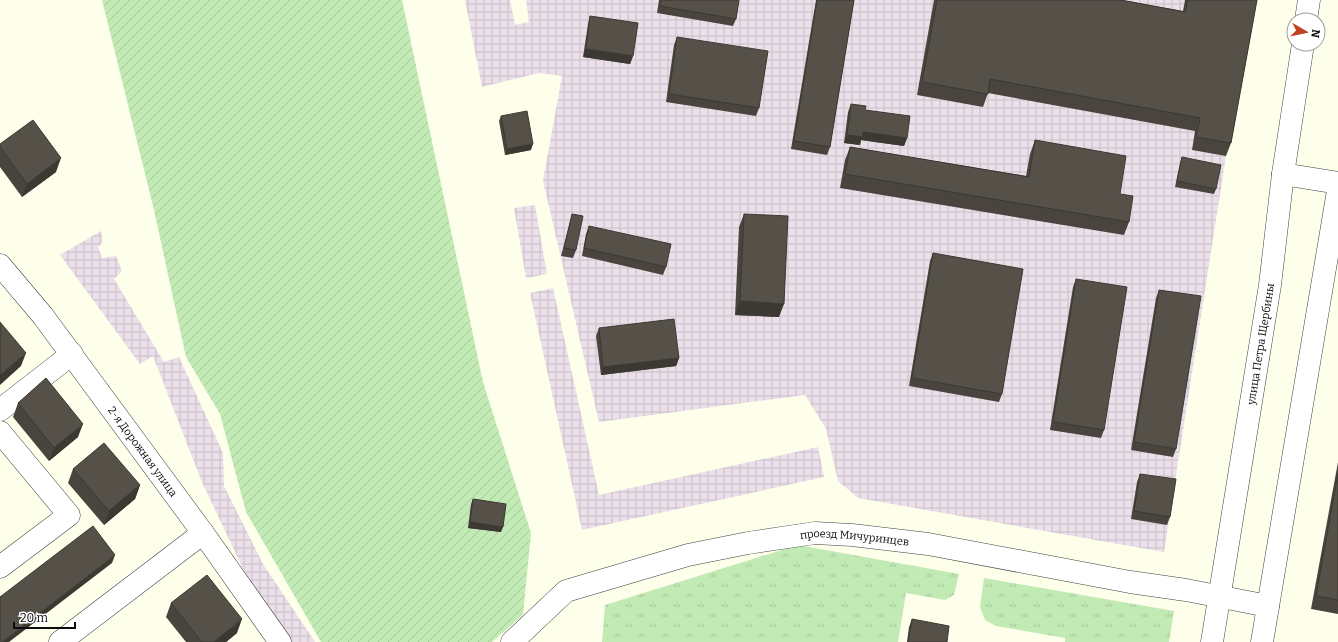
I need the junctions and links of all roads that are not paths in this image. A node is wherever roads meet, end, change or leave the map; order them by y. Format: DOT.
graph roads {
  1 [pos="1309,0"];
  2 [pos="1307,12"];
  3 [pos="1302,52"];
  4 [pos="1283,174"];
  5 [pos="1338,183"];
  6 [pos="1338,191"];
  7 [pos="1336,220"];
  8 [pos="0,265"];
  9 [pos="72,354"];
  10 [pos="0,410"];
  11 [pos="0,432"];
  12 [pos="203,533"];
  13 [pos="0,566"];
  14 [pos="1219,598"];
  15 [pos="1268,606"];
  16 [pos="60,642"];
  17 [pos="280,642"];
  18 [pos="512,642"];
  19 [pos="1212,642"];
  20 [pos="1262,642"];
  1 -- 2 [label="street"];
  3 -- 4 [label="street, улица Петра Щербины"];
  4 -- 5 [label="street"];
  4 -- 14 [label="street, улица Петра Щербины"];
  6 -- 7 [label="street"];
  7 -- 15 [label="street"];
  8 -- 9 [label="street, 2-я Дорожная улица"];
  9 -- 10 [label="street"];
  9 -- 12 [label="street, 2-я Дорожная улица"];
  11 -- 13 [label="street"];
  12 -- 16 [label="street"];
  12 -- 17 [label="street, 2-я Дорожная улица"];
  14 -- 15 [label="street, проезд Мичуринцев"];
  14 -- 18 [label="street, проезд Мичуринцев"];
  14 -- 19 [label="street, улица Петра Щербины"];
  15 -- 20 [label="street"];
}
